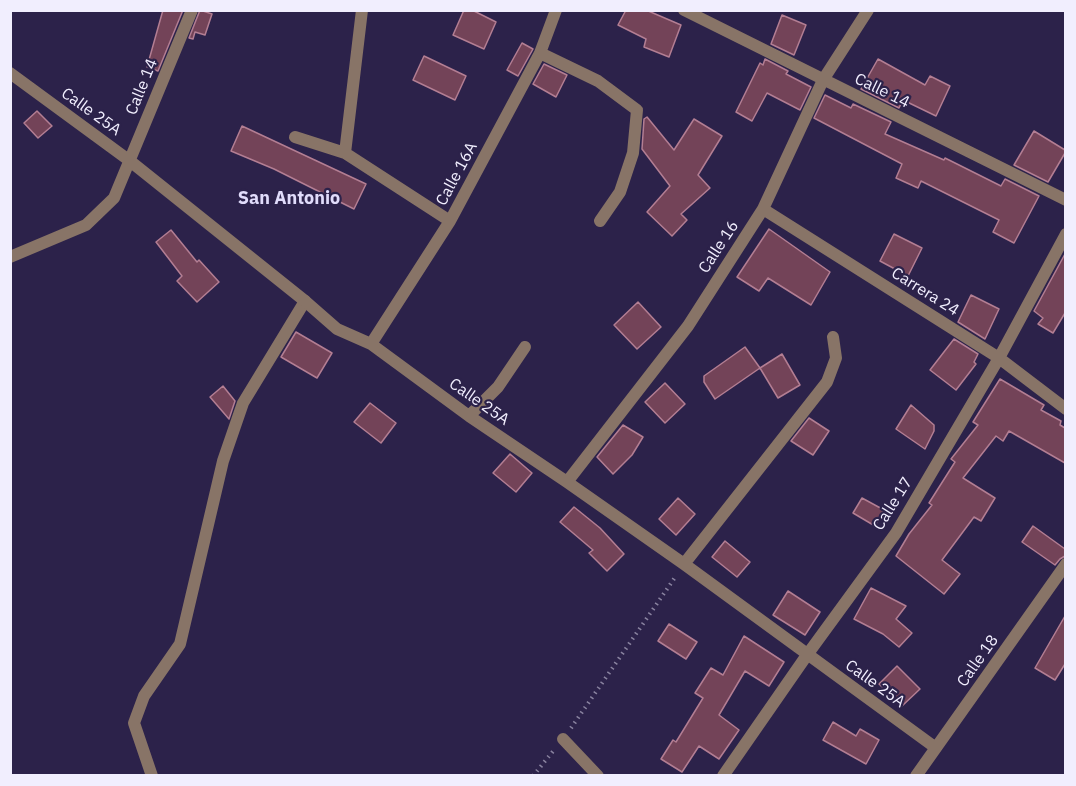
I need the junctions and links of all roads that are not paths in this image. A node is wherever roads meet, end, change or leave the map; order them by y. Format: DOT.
graph roads {
  1 [pos="192,10"];
  2 [pos="362,10"];
  3 [pos="556,10"];
  4 [pos="684,10"];
  5 [pos="868,10"];
  6 [pos="540,53"];
  7 [pos="10,73"];
  8 [pos="823,80"];
  9 [pos="295,137"];
  10 [pos="345,153"];
  11 [pos="130,161"];
  12 [pos="1065,200"];
  13 [pos="763,209"];
  14 [pos="450,221"];
  15 [pos="600,221"];
  16 [pos="1065,234"];
  17 [pos="10,257"];
  18 [pos="305,301"];
  19 [pos="833,338"];
  20 [pos="371,344"];
  21 [pos="525,347"];
  22 [pos="999,358"];
  23 [pos="1065,409"];
  24 [pos="469,416"];
  25 [pos="567,482"];
  26 [pos="684,564"];
  27 [pos="1065,564"];
  28 [pos="807,655"];
  29 [pos="563,739"];
  30 [pos="936,748"];
  31 [pos="152,776"];
  32 [pos="598,776"];
  33 [pos="723,776"];
  34 [pos="916,776"];
  1 -- 11 [label="street, Calle 14"];
  2 -- 10 [label="street"];
  3 -- 6 [label="street, Calle 16A"];
  4 -- 8 [label="street, Calle 14"];
  5 -- 8 [label="street, Calle 16"];
  6 -- 14 [label="street, Calle 16A"];
  6 -- 15 [label="street"];
  7 -- 11 [label="street, Calle 25A"];
  8 -- 12 [label="street, Calle 14"];
  8 -- 13 [label="street, Calle 16"];
  9 -- 10 [label="street"];
  10 -- 14 [label="street"];
  11 -- 17 [label="street, Calle 14"];
  11 -- 18 [label="street, Calle 25A"];
  13 -- 22 [label="street, Carrera 24"];
  13 -- 25 [label="street, Calle 16"];
  14 -- 20 [label="street, Calle 16A"];
  16 -- 22 [label="street, Calle 17"];
  18 -- 20 [label="street, Calle 25A"];
  18 -- 31 [label="street"];
  19 -- 26 [label="street"];
  20 -- 24 [label="street, Calle 25A"];
  21 -- 24 [label="street"];
  22 -- 23 [label="street, Carrera 24"];
  22 -- 28 [label="street, Calle 17"];
  24 -- 25 [label="street, Calle 25A"];
  25 -- 26 [label="street, Calle 25A"];
  26 -- 28 [label="street, Calle 25A"];
  27 -- 30 [label="street, Calle 18"];
  28 -- 30 [label="street, Calle 25A"];
  28 -- 33 [label="street, Calle 17"];
  29 -- 32 [label="street"];
  30 -- 34 [label="street, Calle 18"];
}
